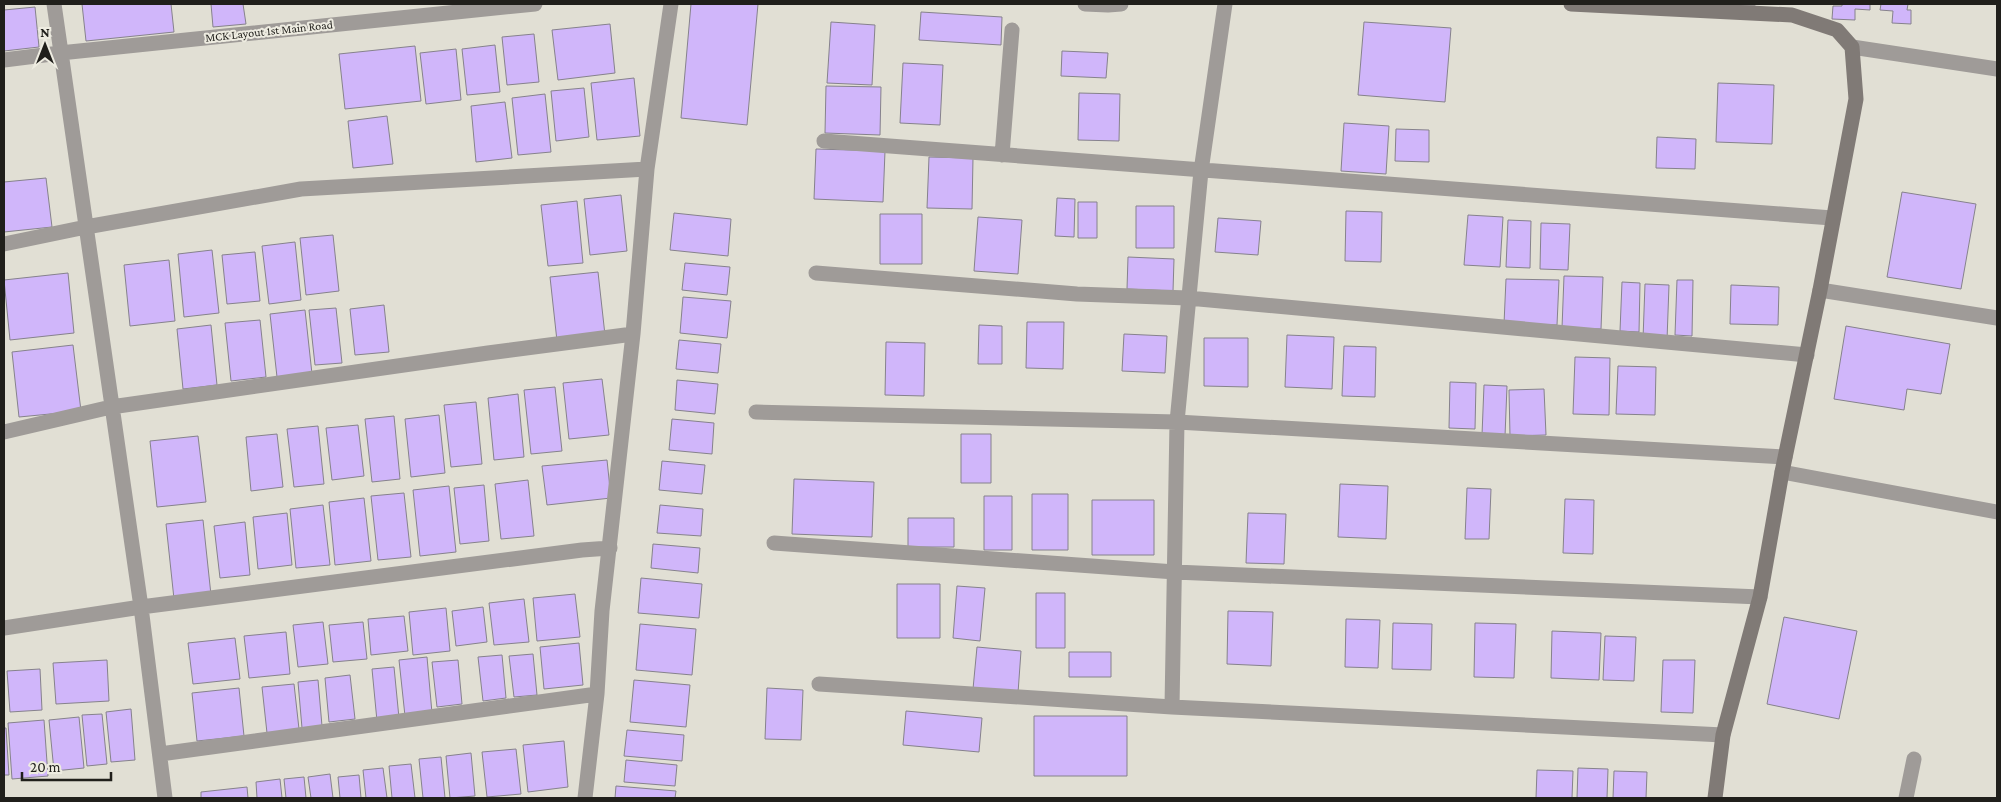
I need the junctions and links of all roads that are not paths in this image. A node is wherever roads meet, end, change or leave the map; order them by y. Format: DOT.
graph roads {
  1 [pos="54,4"];
  2 [pos="535,4"];
  3 [pos="671,4"];
  4 [pos="1085,4"];
  5 [pos="1121,4"];
  6 [pos="1225,4"];
  7 [pos="1571,4"];
  8 [pos="1723,4"];
  9 [pos="1748,4"];
  10 [pos="1012,30"];
  11 [pos="1852,47"];
  12 [pos="60,53"];
  13 [pos="4,60"];
  14 [pos="1997,69"];
  15 [pos="824,141"];
  16 [pos="1002,155"];
  17 [pos="647,169"];
  18 [pos="1201,171"];
  19 [pos="1832,218"];
  20 [pos="86,227"];
  21 [pos="4,244"];
  22 [pos="816,273"];
  23 [pos="1820,290"];
  24 [pos="1188,298"];
  25 [pos="1997,318"];
  26 [pos="633,334"];
  27 [pos="1807,355"];
  28 [pos="111,408"];
  29 [pos="756,412"];
  30 [pos="1177,422"];
  31 [pos="4,432"];
  32 [pos="1784,465"];
  33 [pos="1997,512"];
  34 [pos="774,543"];
  35 [pos="610,548"];
  36 [pos="1175,572"];
  37 [pos="1760,597"];
  38 [pos="141,607"];
  39 [pos="4,628"];
  40 [pos="819,684"];
  41 [pos="597,694"];
  42 [pos="1172,707"];
  43 [pos="1723,735"];
  44 [pos="160,754"];
  45 [pos="1914,759"];
  46 [pos="165,798"];
  47 [pos="585,798"];
  48 [pos="1715,798"];
  49 [pos="1906,798"];
  1 -- 12 [label="street"];
  2 -- 12 [label="street, MCK Layout 1st Main Road"];
  3 -- 17 [label="street"];
  4 -- 5 [label="street"];
  6 -- 18 [label="street"];
  7 -- 11 [label="street"];
  8 -- 9 [label="street"];
  10 -- 16 [label="street"];
  11 -- 14 [label="street"];
  11 -- 19 [label="street"];
  12 -- 13 [label="street, MCK Layout 1st Main Road"];
  12 -- 20 [label="street"];
  15 -- 16 [label="street"];
  16 -- 18 [label="street"];
  17 -- 20 [label="street"];
  17 -- 26 [label="street"];
  18 -- 19 [label="street"];
  18 -- 24 [label="street"];
  19 -- 23 [label="street"];
  20 -- 21 [label="street"];
  20 -- 28 [label="street"];
  22 -- 24 [label="street"];
  23 -- 25 [label="street"];
  23 -- 27 [label="street"];
  24 -- 27 [label="street"];
  24 -- 30 [label="street"];
  26 -- 28 [label="street"];
  26 -- 35 [label="street"];
  27 -- 32 [label="street"];
  28 -- 31 [label="street"];
  28 -- 38 [label="street"];
  29 -- 30 [label="street"];
  30 -- 32 [label="street"];
  30 -- 36 [label="street"];
  32 -- 33 [label="street"];
  32 -- 37 [label="street"];
  34 -- 36 [label="street"];
  35 -- 38 [label="street"];
  35 -- 41 [label="street"];
  36 -- 37 [label="street"];
  36 -- 42 [label="street"];
  37 -- 43 [label="street"];
  38 -- 39 [label="street"];
  38 -- 44 [label="street"];
  40 -- 42 [label="street"];
  41 -- 44 [label="street"];
  41 -- 47 [label="street"];
  42 -- 43 [label="street"];
  43 -- 48 [label="street"];
  44 -- 46 [label="street"];
  45 -- 49 [label="street"];
}
